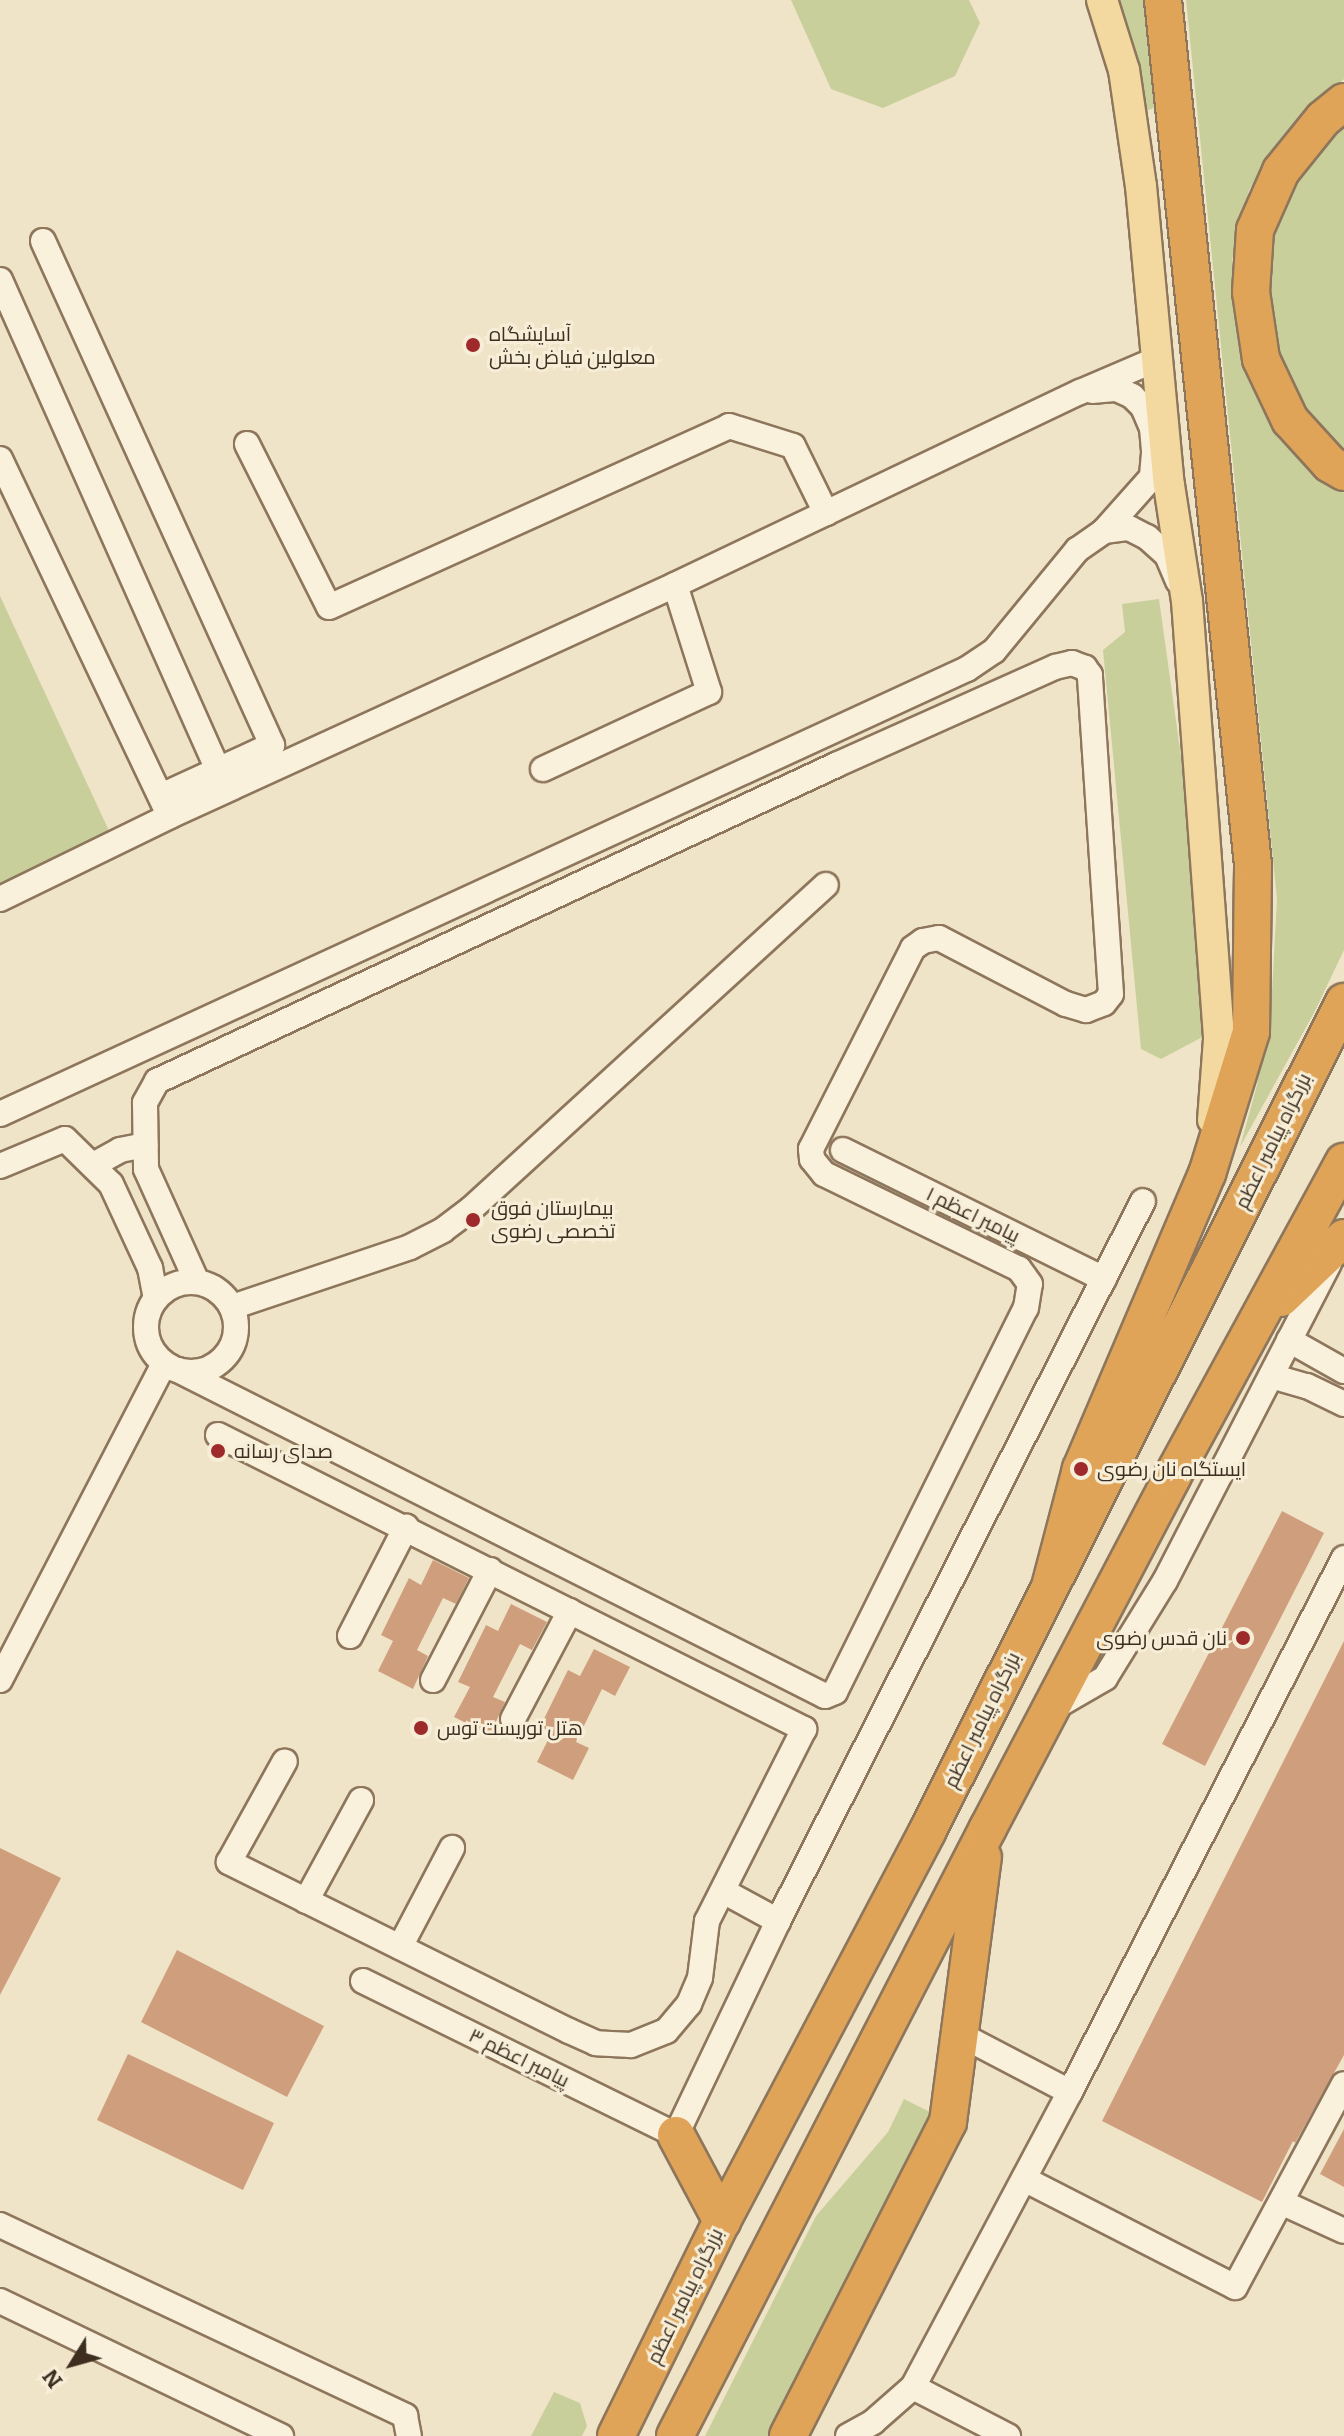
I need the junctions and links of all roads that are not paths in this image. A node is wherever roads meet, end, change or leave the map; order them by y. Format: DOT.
graph roads {
  1 [pos="1102,0"];
  2 [pos="1163,0"];
  3 [pos="1344,102"];
  4 [pos="43,241"];
  5 [pos="0,280"];
  6 [pos="1157,359"];
  7 [pos="1080,392"];
  8 [pos="247,444"];
  9 [pos="0,459"];
  10 [pos="1344,472"];
  11 [pos="826,513"];
  12 [pos="1104,531"];
  13 [pos="675,585"];
  14 [pos="1187,601"];
  15 [pos="543,769"];
  16 [pos="218,770"];
  17 [pos="165,806"];
  18 [pos="826,885"];
  19 [pos="0,899"];
  20 [pos="1344,1002"];
  21 [pos="0,1114"];
  22 [pos="146,1145"];
  23 [pos="843,1150"];
  24 [pos="1344,1162"];
  25 [pos="95,1164"];
  26 [pos="0,1166"];
  27 [pos="1207,1174"];
  28 [pos="1143,1201"];
  29 [pos="1341,1242"];
  30 [pos="1104,1279"];
  31 [pos="197,1282"];
  32 [pos="156,1298"];
  33 [pos="232,1307"];
  34 [pos="1260,1318"];
  35 [pos="1289,1340"];
  36 [pos="171,1367"];
  37 [pos="1344,1371"];
  38 [pos="1271,1376"];
  39 [pos="1344,1404"];
  40 [pos="218,1435"];
  41 [pos="406,1527"];
  42 [pos="1344,1558"];
  43 [pos="490,1570"];
  44 [pos="1051,1583"];
  45 [pos="570,1611"];
  46 [pos="350,1636"];
  47 [pos="0,1680"];
  48 [pos="433,1680"];
  49 [pos="1049,1711"];
  50 [pos="513,1719"];
  51 [pos="285,1761"];
  52 [pos="361,1800"];
  53 [pos="988,1828"];
  54 [pos="452,1848"];
  55 [pos="723,1891"];
  56 [pos="306,1901"];
  57 [pos="778,1921"];
  58 [pos="400,1947"];
  59 [pos="363,1981"];
  60 [pos="957,2033"];
  61 [pos="1344,2084"];
  62 [pos="1070,2092"];
  63 [pos="679,2127"];
  64 [pos="1024,2179"];
  65 [pos="1281,2202"];
  66 [pos="729,2209"];
  67 [pos="0,2225"];
  68 [pos="1344,2231"];
  69 [pos="0,2301"];
  70 [pos="913,2387"];
  71 [pos="281,2436"];
  72 [pos="409,2436"];
  73 [pos="616,2436"];
  74 [pos="675,2436"];
  75 [pos="788,2436"];
  76 [pos="848,2436"];
  77 [pos="1008,2436"];
  1 -- 6 [label="main road"];
  2 -- 27 [label="highway"];
  3 -- 10 [label="highway"];
  4 -- 16 [label="street"];
  5 -- 16 [label="street"];
  6 -- 7 [label="street"];
  6 -- 14 [label="main road"];
  7 -- 11 [label="street"];
  7 -- 12 [label="street"];
  8 -- 11 [label="street"];
  9 -- 17 [label="street"];
  11 -- 13 [label="street"];
  12 -- 14 [label="street"];
  12 -- 21 [label="street"];
  13 -- 15 [label="street"];
  13 -- 17 [label="street"];
  14 -- 27 [label="main road"];
  16 -- 17 [label="street"];
  17 -- 19 [label="street"];
  18 -- 33 [label="street"];
  20 -- 44 [label="highway, بزرگراه پیامبر اعظم"];
  22 -- 25 [label="street"];
  22 -- 31 [label="street"];
  22 -- 36 [label="street"];
  23 -- 30 [label="street, پیامبر اعظم ۱"];
  24 -- 34 [label="highway"];
  25 -- 26 [label="street"];
  25 -- 32 [label="street"];
  27 -- 44 [label="highway"];
  28 -- 30 [label="street"];
  29 -- 34 [label="highway"];
  29 -- 35 [label="street"];
  30 -- 57 [label="street"];
  31 -- 32 [label="street"];
  31 -- 33 [label="street"];
  32 -- 36 [label="street"];
  33 -- 36 [label="street"];
  34 -- 49 [label="highway"];
  35 -- 37 [label="street"];
  35 -- 38 [label="street"];
  36 -- 47 [label="street"];
  38 -- 39 [label="street"];
  38 -- 49 [label="street"];
  40 -- 41 [label="street"];
  41 -- 43 [label="street"];
  41 -- 46 [label="street"];
  42 -- 62 [label="street"];
  43 -- 45 [label="street"];
  43 -- 48 [label="street"];
  44 -- 66 [label="highway, بزرگراه پیامبر اعظم"];
  45 -- 50 [label="street"];
  45 -- 55 [label="street"];
  49 -- 53 [label="highway"];
  51 -- 56 [label="street"];
  52 -- 56 [label="street"];
  53 -- 60 [label="highway"];
  53 -- 74 [label="highway"];
  54 -- 58 [label="street"];
  55 -- 57 [label="street"];
  55 -- 58 [label="street"];
  56 -- 58 [label="street"];
  57 -- 63 [label="street"];
  59 -- 63 [label="street, پیامبر اعظم ۳"];
  60 -- 62 [label="street"];
  60 -- 75 [label="highway"];
  61 -- 65 [label="street"];
  62 -- 64 [label="street"];
  63 -- 66 [label="highway"];
  64 -- 65 [label="street"];
  64 -- 70 [label="street"];
  65 -- 68 [label="street"];
  66 -- 73 [label="highway, بزرگراه پیامبر اعظم"];
  67 -- 72 [label="street"];
  69 -- 71 [label="street"];
  70 -- 76 [label="street"];
  70 -- 77 [label="street"];
}
